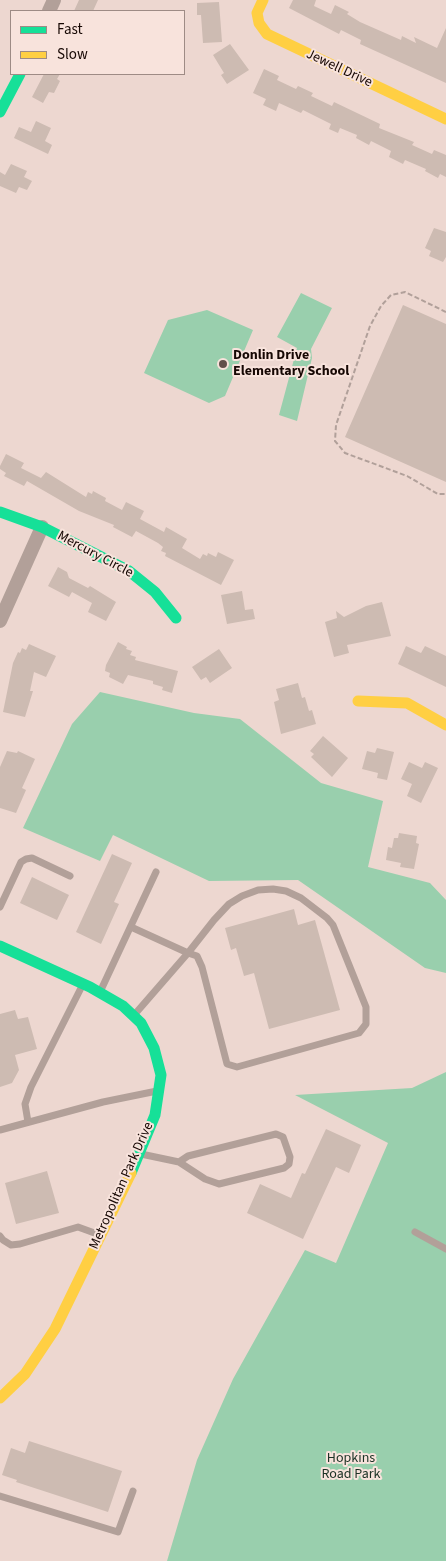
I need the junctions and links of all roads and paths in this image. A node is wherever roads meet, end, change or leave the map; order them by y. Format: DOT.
graph roads {
  1 [pos="263,0"];
  2 [pos="19,75"];
  3 [pos="0,112"];
  4 [pos="446,119"];
  5 [pos="446,312"];
  6 [pos="446,494"];
  7 [pos="0,512"];
  8 [pos="42,527"];
  9 [pos="176,618"];
  10 [pos="0,621"];
  11 [pos="358,701"];
  12 [pos="446,726"];
  13 [pos="156,872"];
  14 [pos="70,876"];
  15 [pos="0,907"];
  16 [pos="131,927"];
  17 [pos="0,946"];
  18 [pos="188,953"];
  19 [pos="83,983"];
  20 [pos="99,992"];
  21 [pos="133,1016"];
  22 [pos="159,1091"];
  23 [pos="28,1122"];
  24 [pos="0,1130"];
  25 [pos="139,1154"];
  26 [pos="179,1162"];
  27 [pos="415,1232"];
  28 [pos="0,1236"];
  29 [pos="100,1236"];
  30 [pos="446,1249"];
  31 [pos="0,1398"];
  32 [pos="133,1491"];
  33 [pos="0,1496"];
  1 -- 4 [label="street, Jewell Drive"];
  2 -- 3 [label="street"];
  5 -- 6 [label="path"];
  7 -- 8 [label="street, Mercury Circle"];
  8 -- 9 [label="street, Mercury Circle"];
  8 -- 10 [label="street"];
  11 -- 12 [label="street"];
  13 -- 16 [label="lane"];
  14 -- 15 [label="lane"];
  16 -- 18 [label="lane"];
  16 -- 20 [label="lane"];
  17 -- 19 [label="street, Metropolitan Park Drive"];
  18 -- 18 [label="lane"];
  18 -- 21 [label="lane"];
  19 -- 20 [label="street, Metropolitan Park Drive"];
  19 -- 23 [label="lane"];
  20 -- 21 [label="street, Metropolitan Park Drive"];
  21 -- 22 [label="street, Metropolitan Park Drive"];
  22 -- 23 [label="lane"];
  22 -- 25 [label="street, Metropolitan Park Drive"];
  23 -- 24 [label="lane"];
  25 -- 26 [label="lane"];
  25 -- 29 [label="street, Metropolitan Park Drive"];
  26 -- 26 [label="lane"];
  27 -- 30 [label="lane"];
  28 -- 29 [label="lane"];
  29 -- 31 [label="street, Metropolitan Park Drive"];
  32 -- 33 [label="lane"];
}
